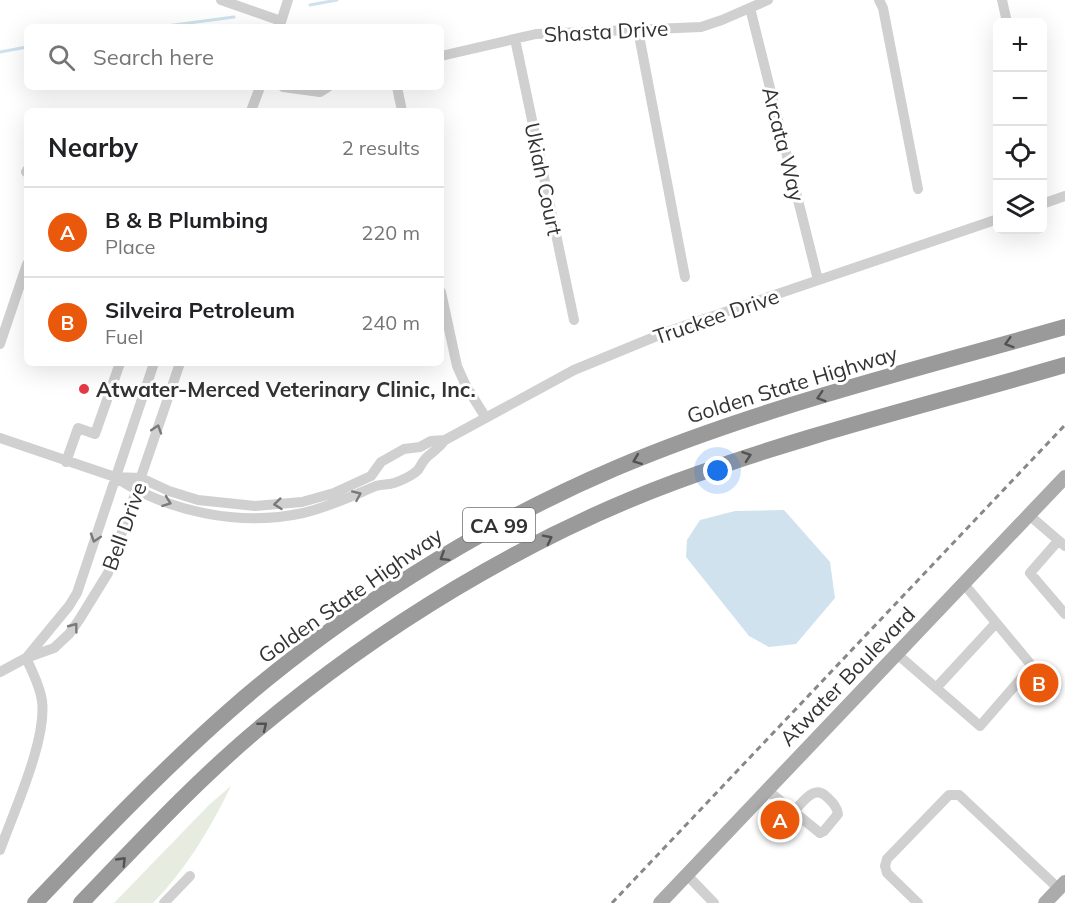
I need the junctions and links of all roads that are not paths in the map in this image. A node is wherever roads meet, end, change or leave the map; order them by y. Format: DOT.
graph roads {
  1 [pos="221,0"];
  2 [pos="288,0"];
  3 [pos="768,0"];
  4 [pos="879,0"];
  5 [pos="1002,0"];
  6 [pos="750,8"];
  7 [pos="1007,18"];
  8 [pos="280,24"];
  9 [pos="638,30"];
  10 [pos="515,39"];
  11 [pos="444,55"];
  12 [pos="259,90"];
  13 [pos="305,90"];
  14 [pos="323,90"];
  15 [pos="398,90"];
  16 [pos="252,108"];
  17 [pos="401,108"];
  18 [pos="918,189"];
  19 [pos="1065,196"];
  20 [pos="1047,202"];
  21 [pos="993,221"];
  22 [pos="24,273"];
  23 [pos="686,277"];
  24 [pos="818,280"];
  25 [pos="444,306"];
  26 [pos="574,320"];
  27 [pos="1065,327"];
  28 [pos="0,344"];
  29 [pos="119,366"];
  30 [pos="149,366"];
  31 [pos="179,366"];
  32 [pos="1063,366"];
  33 [pos="486,418"];
  34 [pos="0,438"];
  35 [pos="445,440"];
  36 [pos="404,449"];
  37 [pos="66,462"];
  38 [pos="381,462"];
  39 [pos="417,471"];
  40 [pos="115,477"];
  41 [pos="1065,477"];
  42 [pos="141,478"];
  43 [pos="393,484"];
  44 [pos="136,491"];
  45 [pos="319,503"];
  46 [pos="238,505"];
  47 [pos="1029,515"];
  48 [pos="236,517"];
  49 [pos="1062,543"];
  50 [pos="964,584"];
  51 [pos="1065,614"];
  52 [pos="996,623"];
  53 [pos="897,654"];
  54 [pos="26,658"];
  55 [pos="0,672"];
  56 [pos="936,688"];
  57 [pos="767,790"];
  58 [pos="794,811"];
  59 [pos="0,850"];
  60 [pos="687,874"];
  61 [pos="190,876"];
  62 [pos="1062,886"];
  63 [pos="35,903"];
  64 [pos="81,903"];
  65 [pos="164,903"];
  66 [pos="660,903"];
  67 [pos="714,903"];
  68 [pos="918,903"];
  69 [pos="1045,903"];
  1 -- 8 [label="street"];
  2 -- 8 [label="street"];
  3 -- 6 [label="street, Shasta Drive"];
  4 -- 18 [label="street"];
  5 -- 7 [label="street"];
  6 -- 9 [label="street, Shasta Drive"];
  6 -- 24 [label="street, Arcata Way"];
  9 -- 10 [label="street, Shasta Drive"];
  9 -- 23 [label="street"];
  10 -- 11 [label="street, Shasta Drive"];
  10 -- 26 [label="street, Ukiah Court"];
  12 -- 16 [label="street"];
  13 -- 14 [label="street"];
  15 -- 17 [label="street"];
  19 -- 20 [label="street"];
  21 -- 24 [label="street, Truckee Drive"];
  22 -- 28 [label="street"];
  24 -- 33 [label="street, Truckee Drive"];
  25 -- 33 [label="street"];
  27 -- 63 [label="highway, Golden State Highway / CA 99, one-way"];
  29 -- 37 [label="street"];
  30 -- 40 [label="street, Bell Drive"];
  42 -- 31 [label="street, Bell Drive, one-way"];
  64 -- 32 [label="highway, CA 99, one-way"];
  33 -- 35 [label="street, Truckee Drive"];
  34 -- 37 [label="street"];
  35 -- 36 [label="street, Truckee Drive"];
  35 -- 39 [label="street, Truckee Drive"];
  36 -- 38 [label="street, Truckee Drive"];
  36 -- 39 [label="street"];
  37 -- 40 [label="street"];
  38 -- 43 [label="street"];
  38 -- 45 [label="street, Truckee Drive"];
  39 -- 43 [label="street, Truckee Drive"];
  40 -- 42 [label="street, Truckee Drive"];
  40 -- 44 [label="street, Truckee Drive"];
  40 -- 54 [label="street, Bell Drive, one-way"];
  41 -- 47 [label="main road, Atwater Boulevard"];
  42 -- 44 [label="street, Bell Drive"];
  42 -- 46 [label="street, Truckee Drive"];
  45 -- 43 [label="street, Truckee Drive, one-way"];
  44 -- 48 [label="street, Truckee Drive, one-way"];
  54 -- 44 [label="street, Bell Drive, one-way"];
  45 -- 46 [label="street, Truckee Drive, one-way"];
  45 -- 48 [label="street, Truckee Drive"];
  46 -- 48 [label="street"];
  47 -- 49 [label="street"];
  47 -- 50 [label="main road, Atwater Boulevard"];
  49 -- 51 [label="street"];
  50 -- 52 [label="street"];
  50 -- 53 [label="main road, Atwater Boulevard"];
  52 -- 56 [label="street"];
  52 -- 56 [label="street"];
  53 -- 56 [label="street"];
  53 -- 57 [label="main road, Atwater Boulevard"];
  54 -- 55 [label="street, Bell Drive"];
  54 -- 59 [label="street"];
  57 -- 58 [label="street"];
  57 -- 60 [label="main road, Atwater Boulevard"];
  60 -- 66 [label="main road, Atwater Boulevard"];
  60 -- 67 [label="street"];
  61 -- 65 [label="street"];
  62 -- 68 [label="street"];
  62 -- 69 [label="main road"];
}
